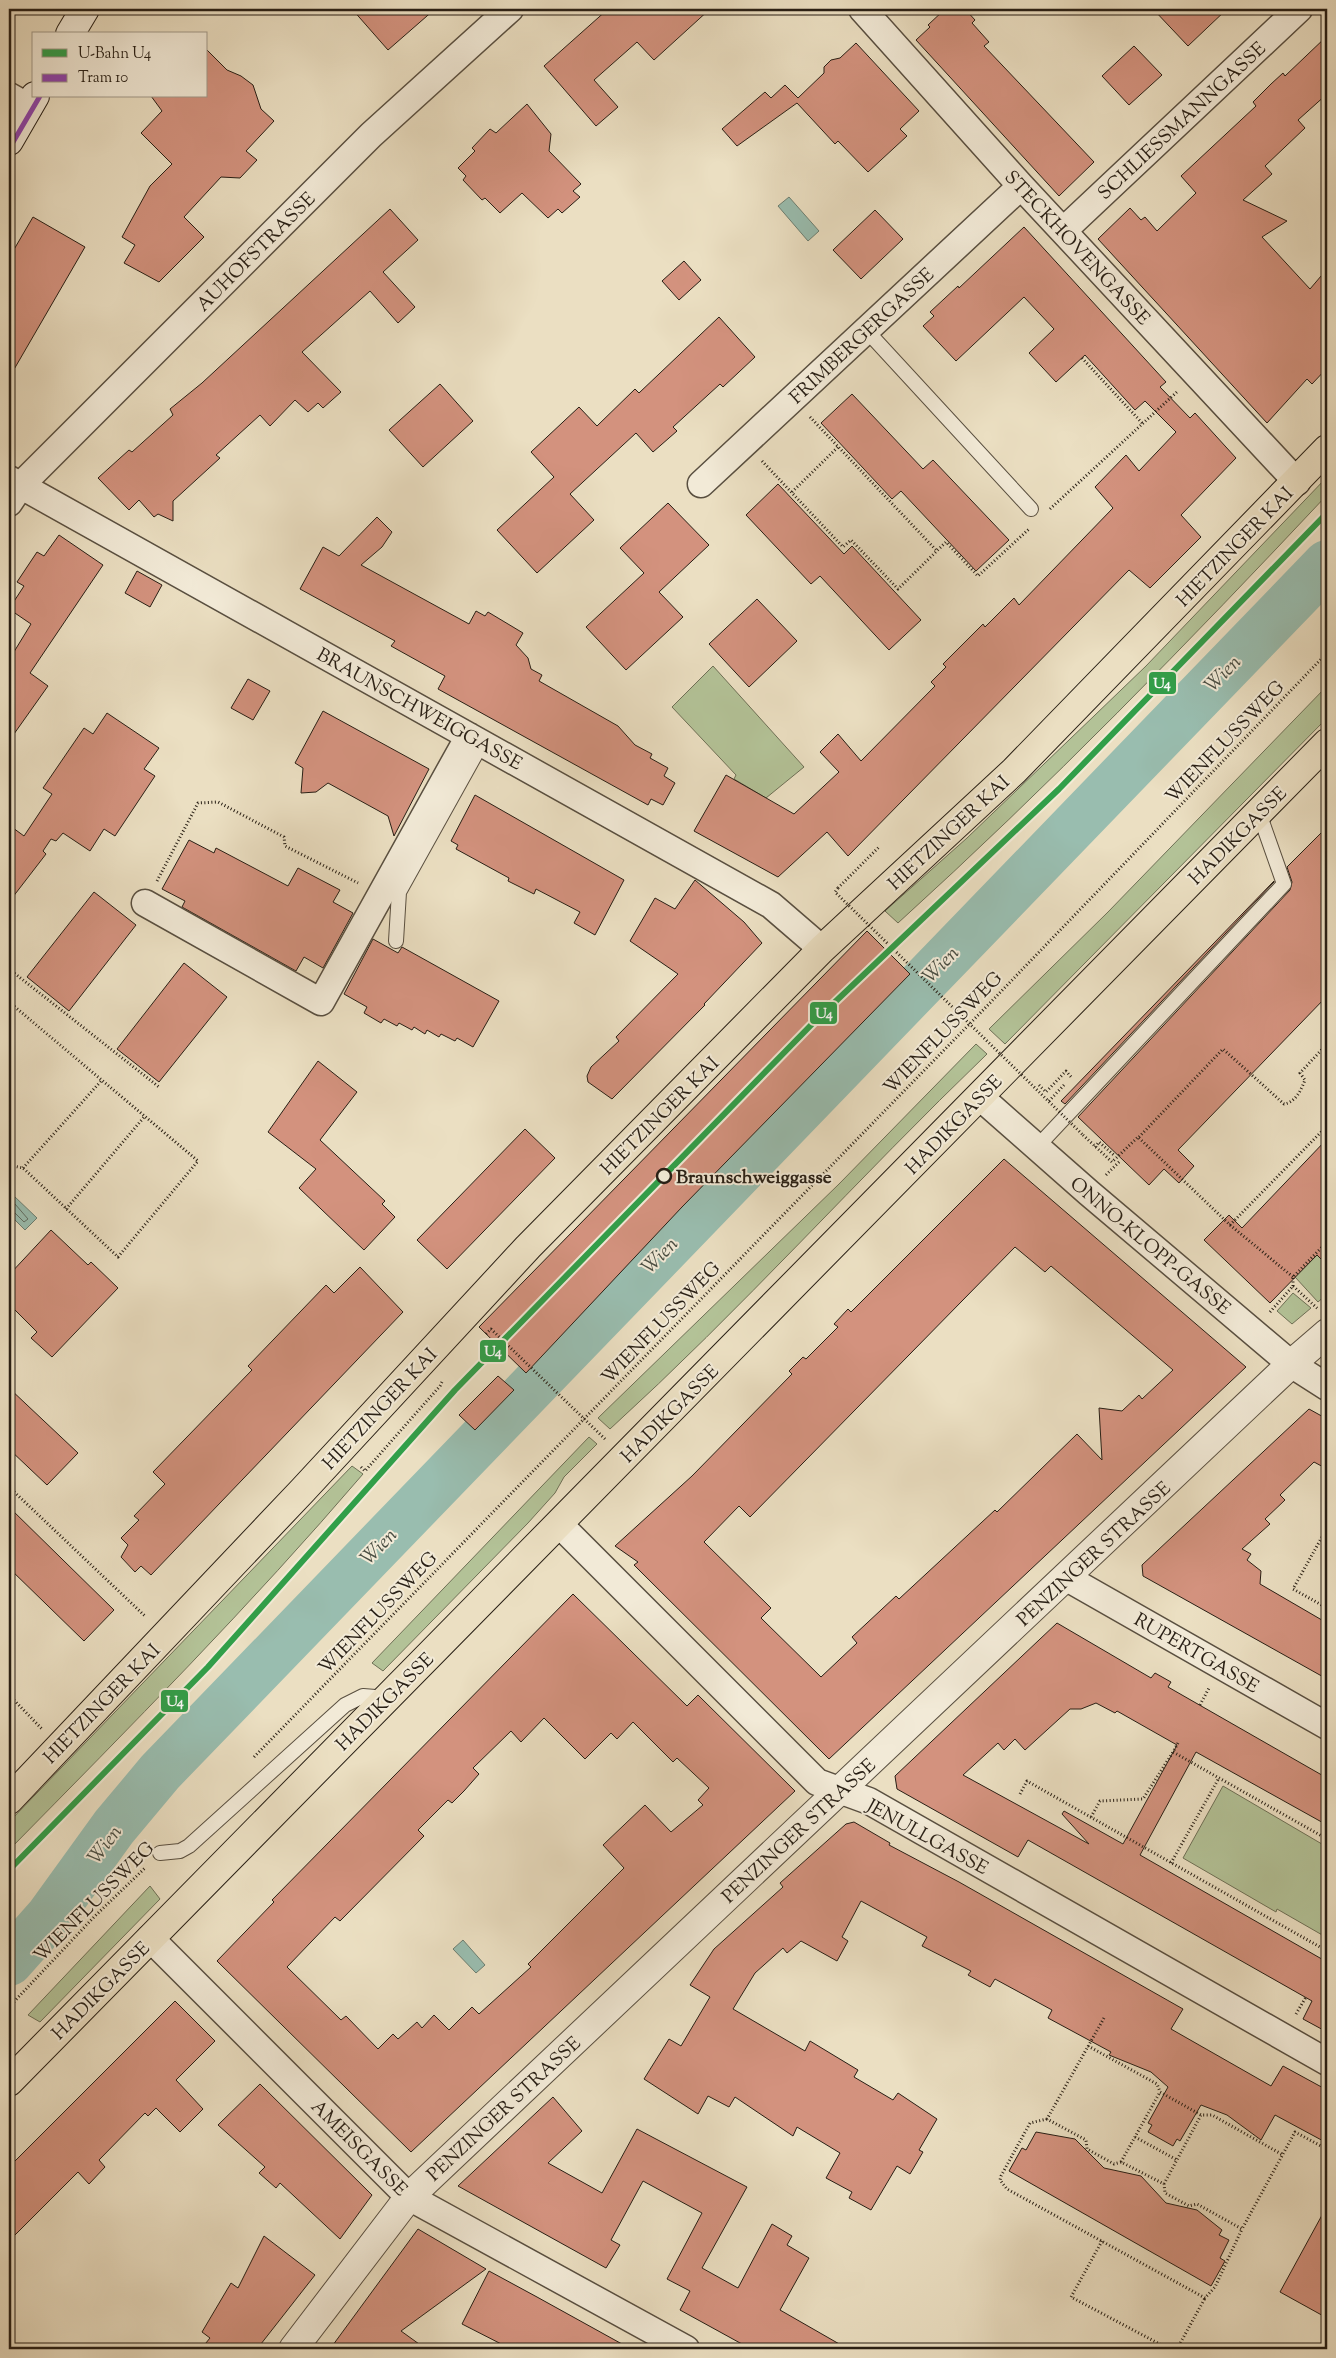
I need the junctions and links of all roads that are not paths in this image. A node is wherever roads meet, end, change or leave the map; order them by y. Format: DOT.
graph roads {
  1 [pos="85,9"];
  2 [pos="510,9"];
  3 [pos="862,9"];
  4 [pos="1299,9"];
  5 [pos="71,32"];
  6 [pos="24,100"];
  7 [pos="9,141"];
  8 [pos="1021,186"];
  9 [pos="1063,231"];
  10 [pos="866,330"];
  11 [pos="1327,449"];
  12 [pos="1296,482"];
  13 [pos="700,484"];
  14 [pos="13,489"];
  15 [pos="1031,510"];
  16 [pos="476,739"];
  17 [pos="1327,743"];
  18 [pos="1259,813"];
  19 [pos="145,904"];
  20 [pos="396,941"];
  21 [pos="822,950"];
  22 [pos="980,1097"];
  23 [pos="1037,1147"];
  24 [pos="1324,1323"];
  25 [pos="1291,1364"];
  26 [pos="1327,1388"];
  27 [pos="559,1524"];
  28 [pos="1067,1578"];
  29 [pos="388,1698"];
  30 [pos="1327,1726"];
  31 [pos="839,1790"];
  32 [pos="9,1800"];
  33 [pos="160,1853"];
  34 [pos="150,1938"];
  35 [pos="1327,2062"];
  36 [pos="9,2082"];
  37 [pos="409,2197"];
  38 [pos="293,2349"];
  39 [pos="686,2349"];
  1 -- 5 [label="street"];
  2 -- 14 [label="street, AUHOFSTRASSE"];
  3 -- 8 [label="street, STECKHOVENGASSE"];
  4 -- 9 [label="street, SCHLIESSMANNGASSE"];
  6 -- 7 [label="street"];
  8 -- 9 [label="street, STECKHOVENGASSE"];
  8 -- 10 [label="street, FRIMBERGERGASSE"];
  9 -- 12 [label="street, STECKHOVENGASSE"];
  10 -- 13 [label="street, FRIMBERGERGASSE"];
  10 -- 15 [label="lane"];
  11 -- 12 [label="main road, HIETZINGER KAI"];
  12 -- 21 [label="main road, HIETZINGER KAI"];
  14 -- 16 [label="street, BRAUNSCHWEIGGASSE"];
  16 -- 19 [label="street"];
  16 -- 20 [label="lane"];
  16 -- 21 [label="street, BRAUNSCHWEIGGASSE"];
  17 -- 18 [label="main road, HADIKGASSE"];
  18 -- 22 [label="main road, HADIKGASSE"];
  18 -- 23 [label="lane"];
  21 -- 32 [label="main road, HIETZINGER KAI"];
  22 -- 23 [label="street, ONNO-KLOPP-GASSE"];
  22 -- 27 [label="main road, HADIKGASSE"];
  23 -- 25 [label="street, ONNO-KLOPP-GASSE"];
  24 -- 25 [label="street, PENZINGER STRASSE"];
  25 -- 26 [label="street, ONNO-KLOPP-GASSE"];
  25 -- 28 [label="street, PENZINGER STRASSE"];
  27 -- 29 [label="main road, HADIKGASSE"];
  27 -- 31 [label="street, JENULLGASSE"];
  28 -- 30 [label="street, RUPERTGASSE"];
  28 -- 31 [label="street, PENZINGER STRASSE"];
  29 -- 33 [label="lane"];
  29 -- 34 [label="main road, HADIKGASSE"];
  31 -- 35 [label="street, JENULLGASSE"];
  31 -- 37 [label="street, PENZINGER STRASSE"];
  34 -- 36 [label="main road, HADIKGASSE"];
  34 -- 37 [label="street, AMEISGASSE"];
  37 -- 38 [label="street, PENZINGER STRASSE"];
  37 -- 39 [label="street, AMEISGASSE"];
}
